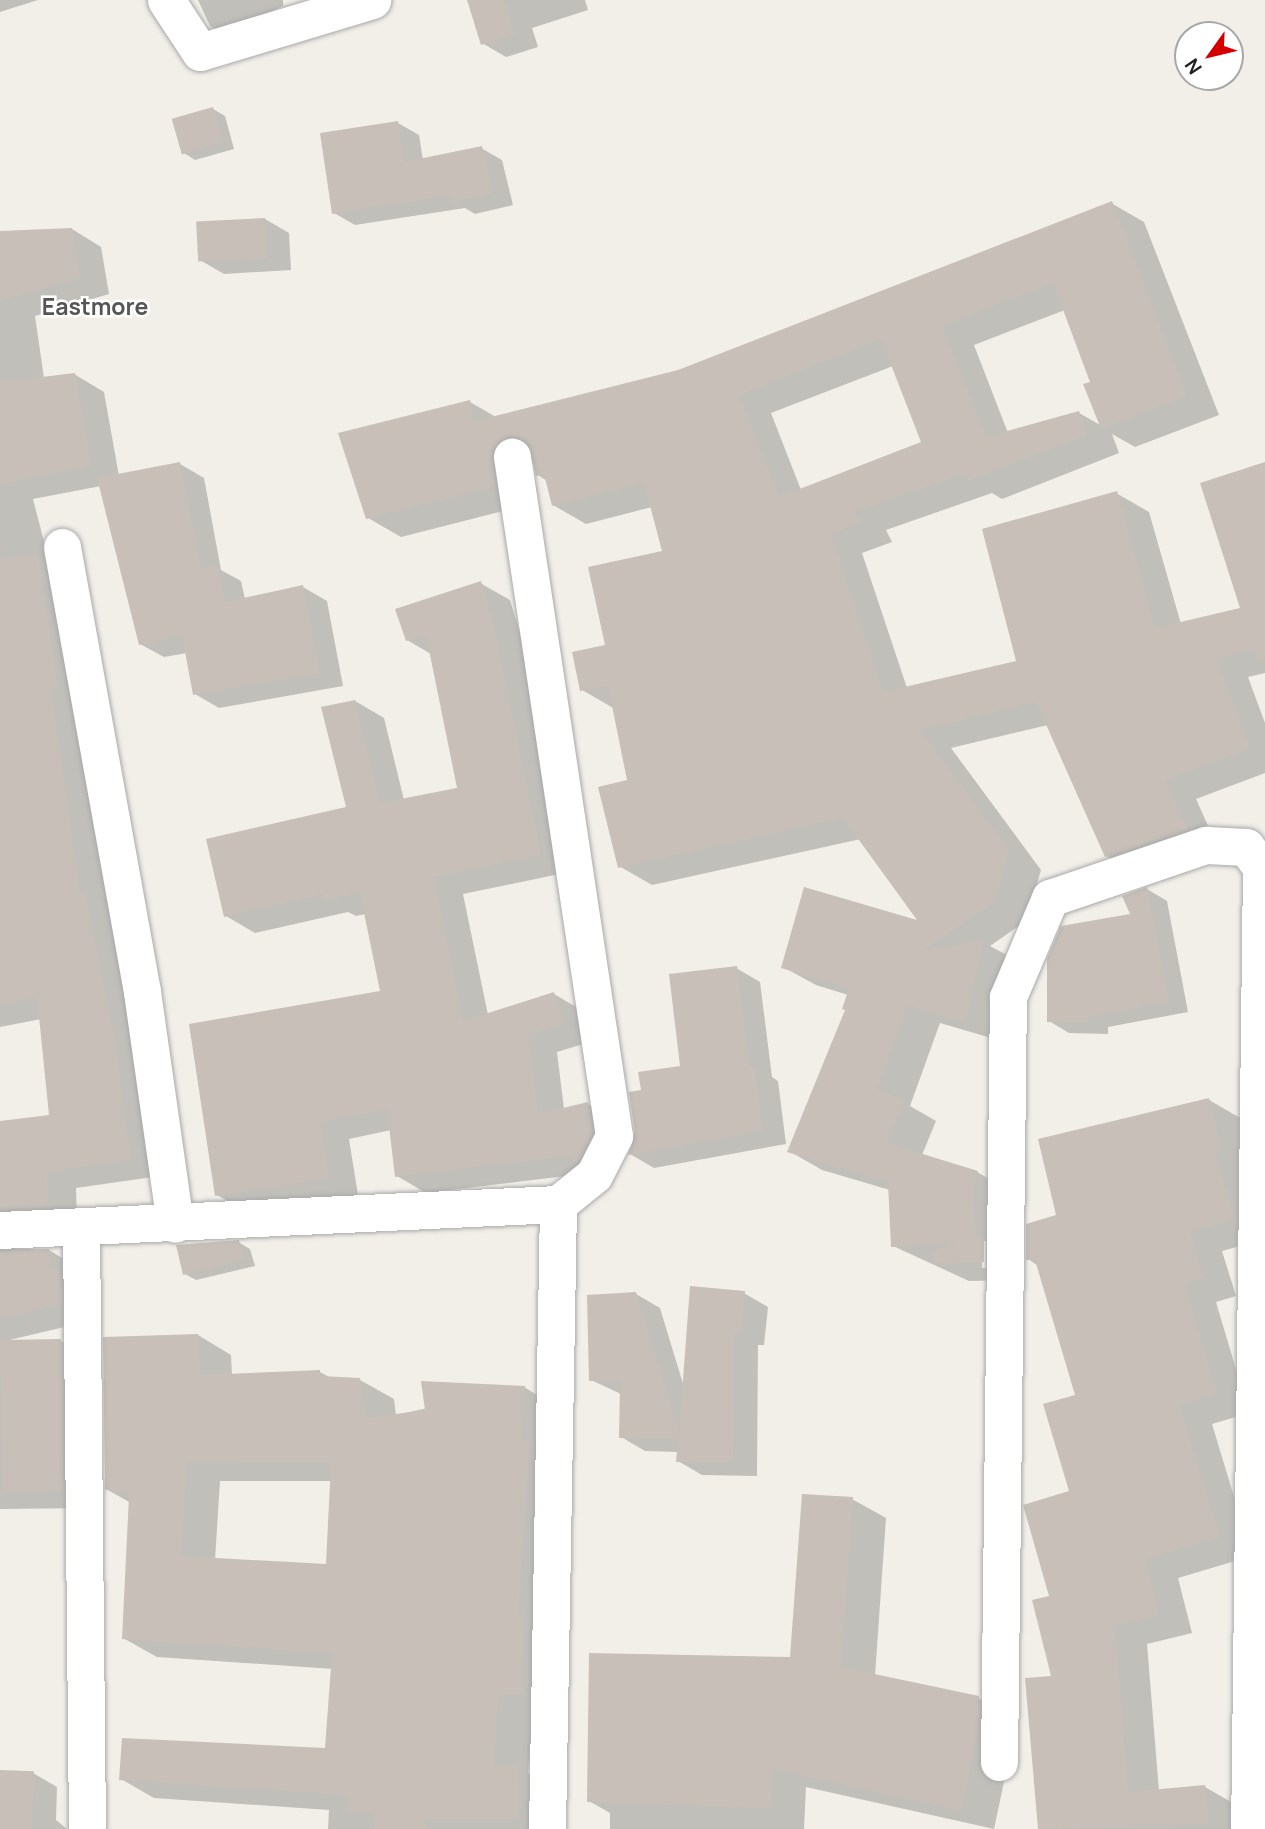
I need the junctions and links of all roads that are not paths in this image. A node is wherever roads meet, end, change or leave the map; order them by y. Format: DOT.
graph roads {
  1 [pos="166,0"];
  2 [pos="372,0"];
  3 [pos="512,457"];
  4 [pos="62,547"];
  5 [pos="558,1204"];
  6 [pos="175,1224"];
  7 [pos="81,1227"];
  8 [pos="0,1230"];
  9 [pos="1260,1288"];
  10 [pos="999,1762"];
  11 [pos="87,1829"];
  12 [pos="547,1829"];
  13 [pos="1249,1829"];
  1 -- 2 [label="street"];
  3 -- 5 [label="street"];
  4 -- 6 [label="street"];
  5 -- 6 [label="street"];
  5 -- 12 [label="street"];
  6 -- 7 [label="street"];
  7 -- 8 [label="street"];
  7 -- 11 [label="street"];
  9 -- 10 [label="street"];
  9 -- 13 [label="street"];
}
